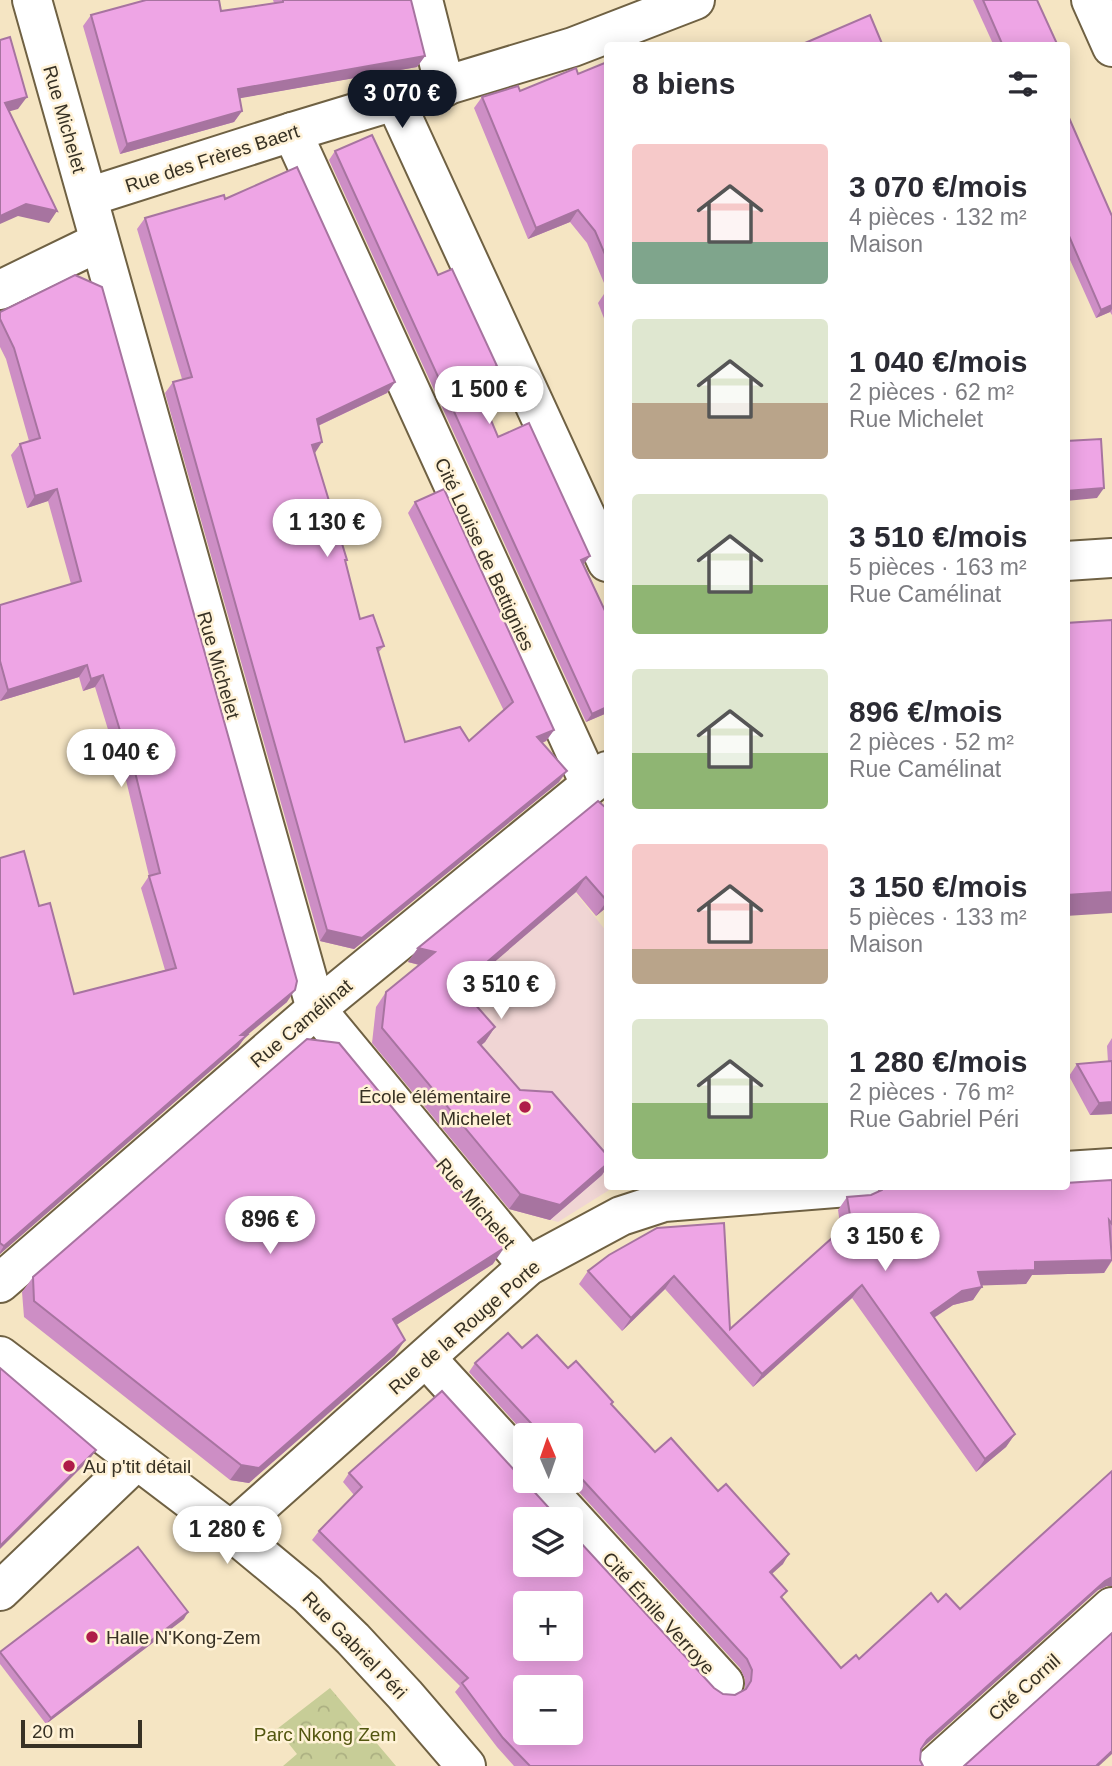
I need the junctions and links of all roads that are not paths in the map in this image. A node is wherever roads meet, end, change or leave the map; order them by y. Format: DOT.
graph roads {
  1 [pos="32,0"];
  2 [pos="423,0"];
  3 [pos="695,0"];
  4 [pos="1091,0"];
  5 [pos="624,38"];
  6 [pos="604,43"];
  7 [pos="1112,47"];
  8 [pos="445,87"];
  9 [pos="395,101"];
  10 [pos="292,132"];
  11 [pos="88,197"];
  12 [pos="99,242"];
  13 [pos="0,290"];
  14 [pos="604,555"];
  15 [pos="1112,558"];
  16 [pos="1070,561"];
  17 [pos="599,777"];
  18 [pos="316,1009"];
  19 [pos="1112,1168"];
  20 [pos="1070,1171"];
  21 [pos="811,1190"];
  22 [pos="528,1266"];
  23 [pos="0,1283"];
  24 [pos="0,1356"];
  25 [pos="427,1359"];
  26 [pos="513,1453"];
  27 [pos="136,1461"];
  28 [pos="550,1493"];
  29 [pos="231,1531"];
  30 [pos="0,1591"];
  31 [pos="1112,1607"];
  32 [pos="724,1683"];
  33 [pos="466,1766"];
  34 [pos="935,1766"];
  1 -- 11 [label="street, Rue Michelet"];
  2 -- 8 [label="street"];
  3 -- 5 [label="street, Rue des Frères Baert"];
  4 -- 7 [label="street"];
  6 -- 8 [label="street, Rue des Frères Baert"];
  8 -- 9 [label="street, Rue des Frères Baert"];
  9 -- 10 [label="street, Rue des Frères Baert"];
  9 -- 14 [label="street"];
  10 -- 11 [label="street, Rue des Frères Baert"];
  10 -- 17 [label="street, Cité Louise de Bettignies"];
  11 -- 12 [label="street, Rue Michelet"];
  12 -- 13 [label="street"];
  12 -- 18 [label="street, Rue Michelet"];
  15 -- 16 [label="street"];
  17 -- 18 [label="street, Rue Camélinat"];
  18 -- 22 [label="street, Rue Michelet"];
  18 -- 23 [label="street, Rue Camélinat"];
  19 -- 20 [label="street"];
  21 -- 22 [label="street, Rue de la Rouge Porte"];
  22 -- 25 [label="street, Rue de la Rouge Porte"];
  24 -- 27 [label="street, Rue Gabriel Péri"];
  25 -- 26 [label="street"];
  25 -- 29 [label="street, Rue de la Rouge Porte"];
  27 -- 29 [label="street, Rue Gabriel Péri"];
  27 -- 30 [label="street"];
  28 -- 32 [label="street, Cité Émile Verroye"];
  29 -- 33 [label="street, Rue Gabriel Péri"];
  31 -- 34 [label="street, Cité Cornil"];
}
